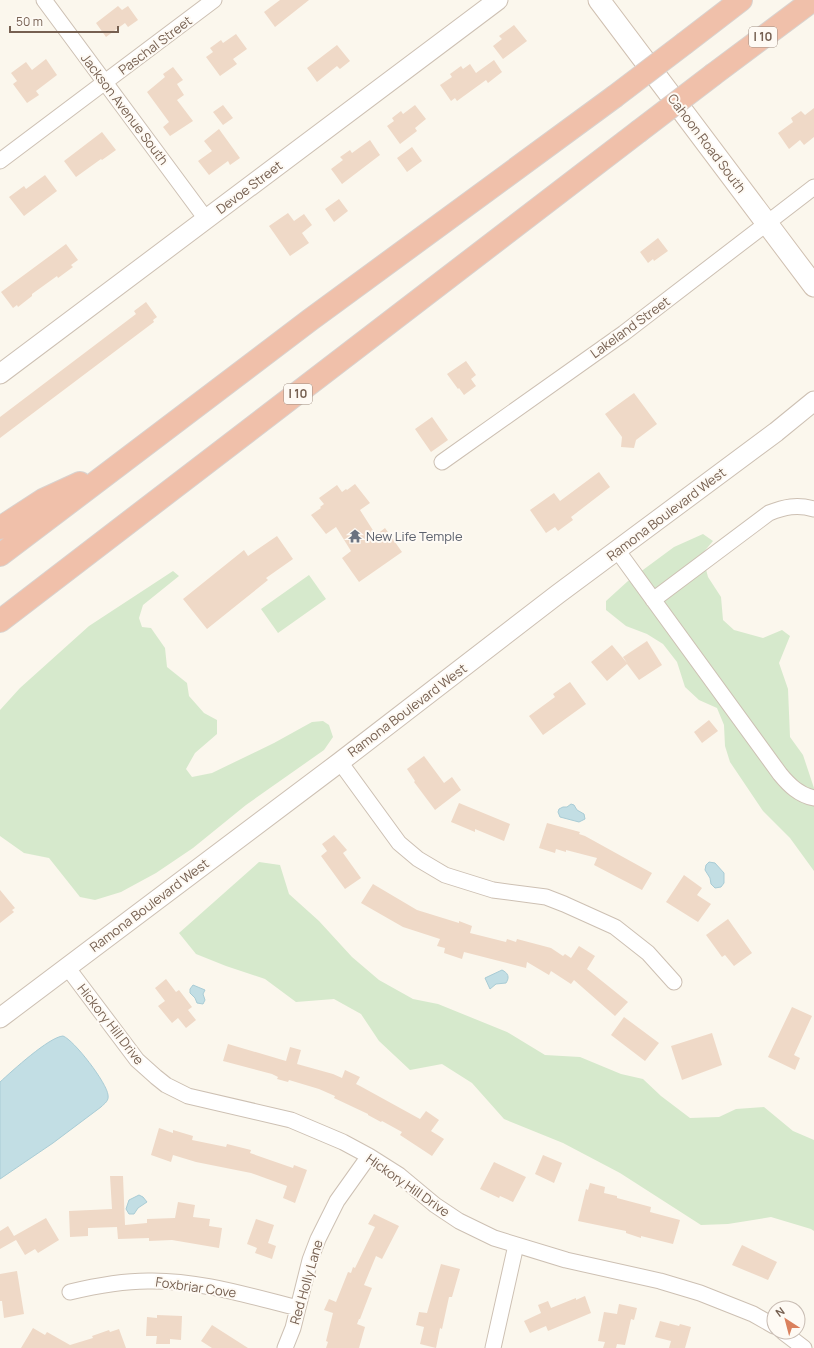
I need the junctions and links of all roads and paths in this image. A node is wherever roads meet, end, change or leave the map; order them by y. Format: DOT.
graph roads {
  1 [pos="44,0"];
  2 [pos="214,0"];
  3 [pos="498,0"];
  4 [pos="599,0"];
  5 [pos="741,0"];
  6 [pos="813,0"];
  7 [pos="105,82"];
  8 [pos="0,162"];
  9 [pos="814,187"];
  10 [pos="206,219"];
  11 [pos="767,224"];
  12 [pos="814,286"];
  13 [pos="0,374"];
  14 [pos="814,401"];
  15 [pos="124,461"];
  16 [pos="442,462"];
  17 [pos="814,509"];
  18 [pos="139,515"];
  19 [pos="0,528"];
  20 [pos="617,550"];
  21 [pos="0,555"];
  22 [pos="653,600"];
  23 [pos="0,621"];
  24 [pos="0,636"];
  25 [pos="340,762"];
  26 [pos="814,798"];
  27 [pos="67,967"];
  28 [pos="674,982"];
  29 [pos="0,1018"];
  30 [pos="368,1156"];
  31 [pos="516,1245"];
  32 [pos="70,1292"];
  33 [pos="298,1308"];
  34 [pos="766,1321"];
  35 [pos="794,1340"];
  36 [pos="285,1348"];
  37 [pos="493,1348"];
  38 [pos="804,1348"];
  1 -- 7 [label="street, Jackson Avenue South"];
  2 -- 7 [label="street, Paschal Street"];
  3 -- 10 [label="street, Devoe Street"];
  4 -- 11 [label="main road, Cahoon Road South"];
  5 -- 15 [label="highway, bridge"];
  6 -- 18 [label="highway, I 10, bridge"];
  7 -- 8 [label="street, Paschal Street"];
  7 -- 10 [label="street, Jackson Avenue South"];
  9 -- 11 [label="street, Lakeland Street"];
  10 -- 13 [label="street, Devoe Street"];
  11 -- 12 [label="main road, Cahoon Road South"];
  11 -- 16 [label="street, Lakeland Street"];
  14 -- 20 [label="street, Ramona Boulevard West"];
  15 -- 19 [label="highway"];
  15 -- 21 [label="highway"];
  17 -- 22 [label="street"];
  18 -- 23 [label="highway, I 10"];
  18 -- 24 [label="highway"];
  20 -- 22 [label="street"];
  20 -- 25 [label="street, Ramona Boulevard West"];
  22 -- 26 [label="street"];
  25 -- 27 [label="street, Ramona Boulevard West"];
  25 -- 28 [label="street"];
  27 -- 29 [label="street, Ramona Boulevard West"];
  27 -- 30 [label="street, Hickory Hill Drive"];
  30 -- 31 [label="street, Hickory Hill Drive"];
  30 -- 33 [label="street, Red Holly Lane"];
  31 -- 34 [label="street, Hickory Hill Drive"];
  31 -- 37 [label="street"];
  32 -- 33 [label="street, Foxbriar Cove"];
  33 -- 36 [label="street, Red Holly Lane"];
  35 -- 38 [label="street"];
}
